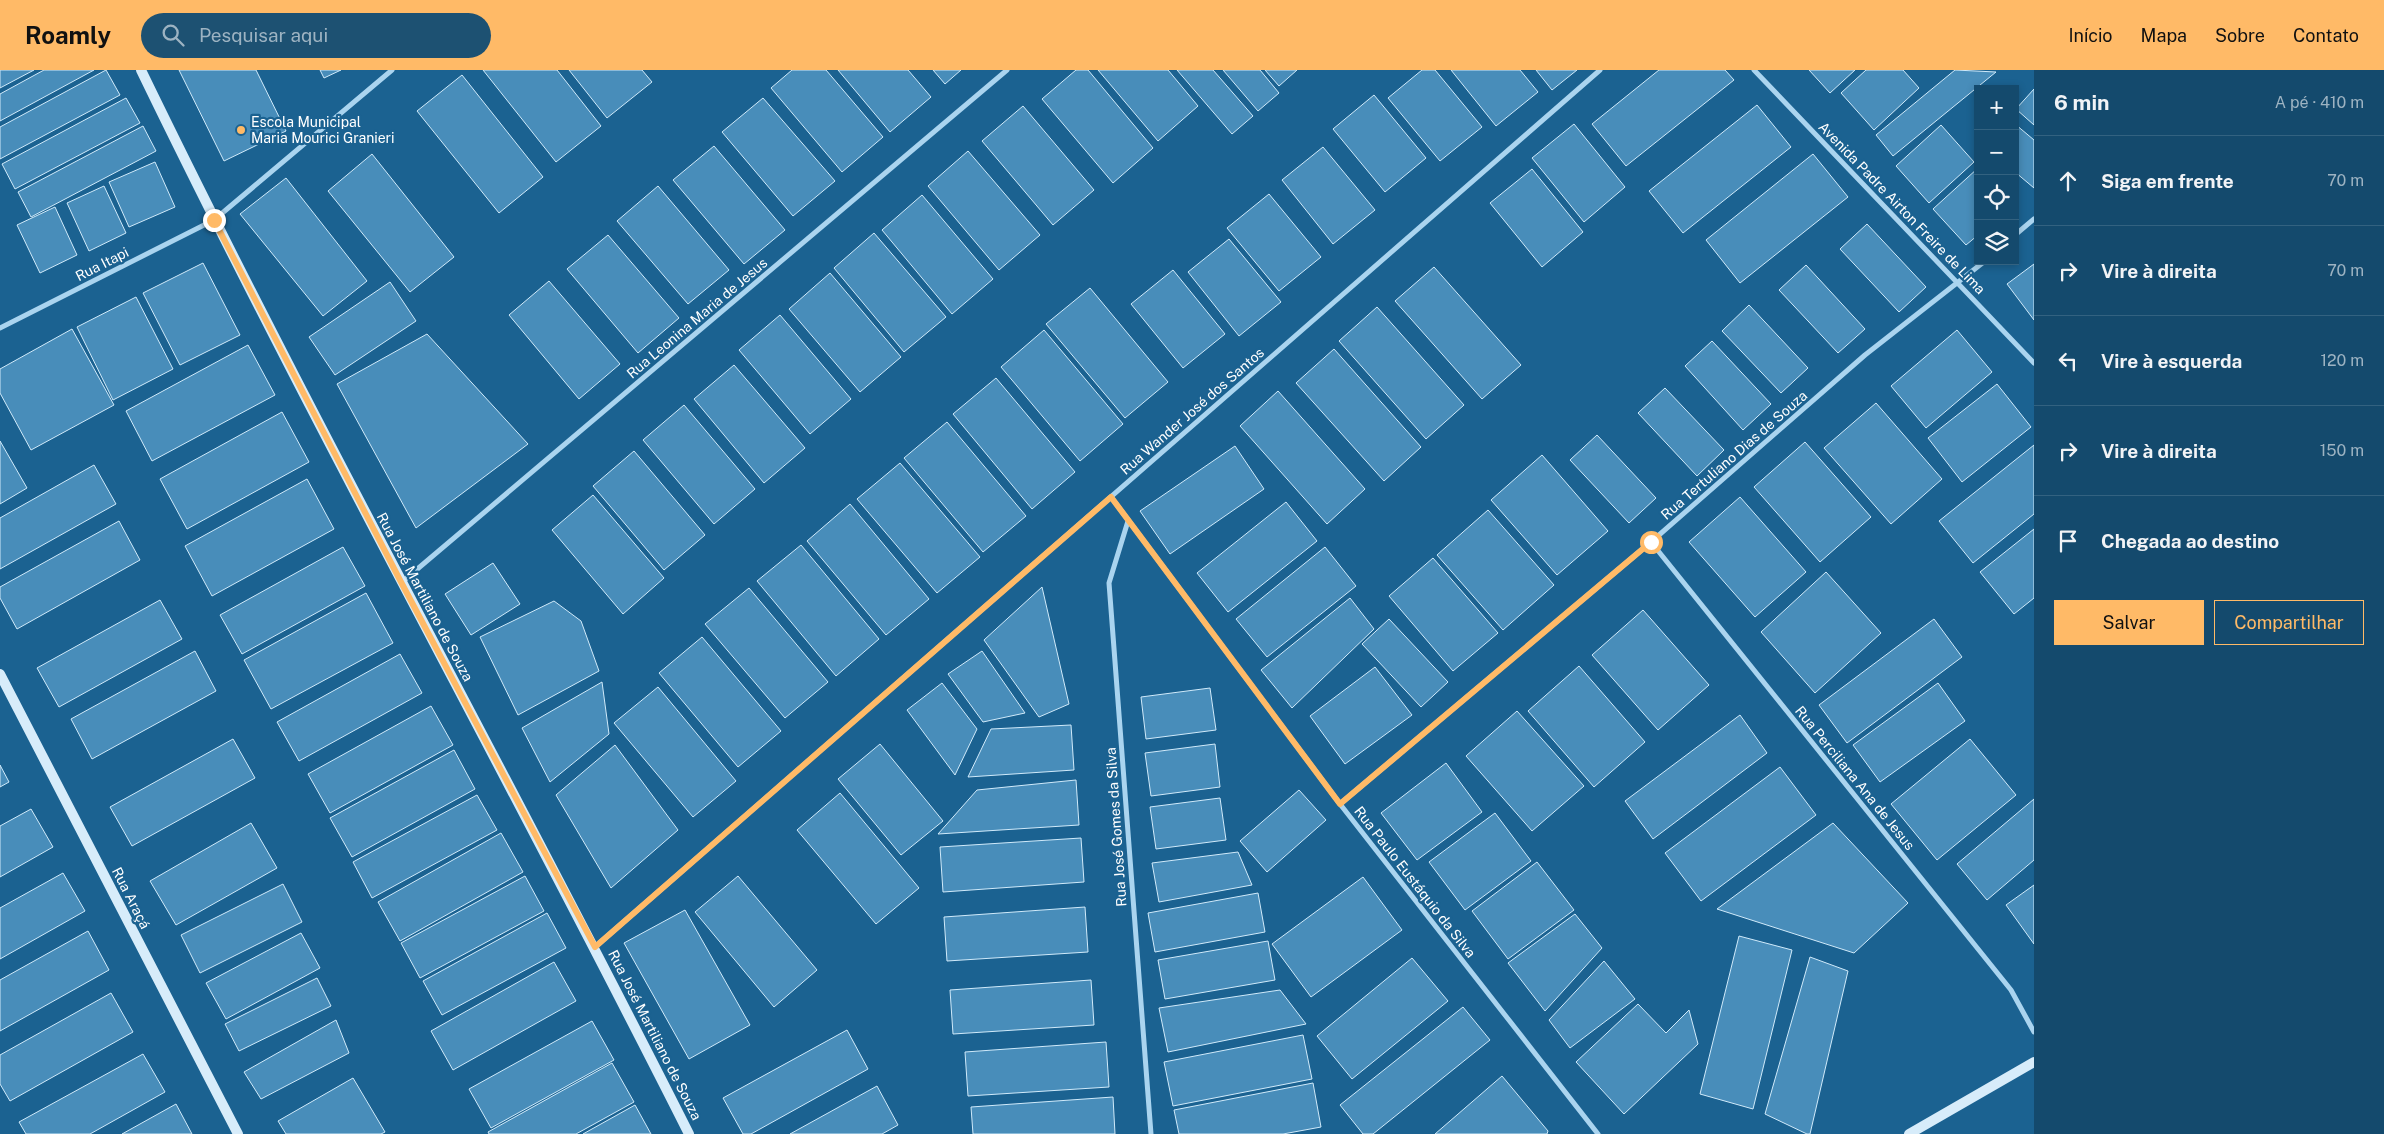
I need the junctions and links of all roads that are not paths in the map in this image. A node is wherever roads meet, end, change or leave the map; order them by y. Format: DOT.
graph roads {
  1 [pos="141,70"];
  2 [pos="392,70"];
  3 [pos="1007,70"];
  4 [pos="1600,70"];
  5 [pos="1754,70"];
  6 [pos="2034,219"];
  7 [pos="214,220"];
  8 [pos="2019,232"];
  9 [pos="1980,265"];
  10 [pos="1959,284"];
  11 [pos="0,328"];
  12 [pos="2034,363"];
  13 [pos="1111,497"];
  14 [pos="1128,520"];
  15 [pos="1651,542"];
  16 [pos="401,582"];
  17 [pos="0,674"];
  18 [pos="1340,804"];
  19 [pos="595,947"];
  20 [pos="2034,1032"];
  21 [pos="2034,1062"];
  22 [pos="238,1134"];
  23 [pos="690,1134"];
  24 [pos="1151,1134"];
  25 [pos="1598,1134"];
  26 [pos="1909,1134"];
  1 -- 7 [label="street, Rua José Martiliano de Souza"];
  2 -- 7 [label="street, Rua Itapi"];
  3 -- 16 [label="street, Rua Leonina Maria de Jesus"];
  4 -- 13 [label="street, Rua Wander José dos Santos"];
  5 -- 10 [label="street, Avenida Padre Airton Freire de Lima"];
  6 -- 8 [label="street"];
  7 -- 11 [label="street, Rua Itapi"];
  7 -- 16 [label="street, Rua José Martiliano de Souza"];
  9 -- 10 [label="street, Rua Tertuliano Dias de Souza"];
  10 -- 12 [label="street, Avenida Padre Airton Freire de Lima"];
  10 -- 15 [label="street, Rua Tertuliano Dias de Souza"];
  13 -- 14 [label="street, Rua Paulo Eustáquio da Silva"];
  13 -- 19 [label="street, Rua Wander José dos Santos"];
  14 -- 18 [label="street, Rua Paulo Eustáquio da Silva"];
  14 -- 24 [label="street, Rua José Gomes da Silva"];
  15 -- 18 [label="street, Rua Tertuliano Dias de Souza"];
  15 -- 20 [label="street, Rua Perciliana Ana de Jesus"];
  16 -- 19 [label="street, Rua José Martiliano de Souza"];
  17 -- 22 [label="street, Rua Araçá"];
  18 -- 25 [label="street, Rua Paulo Eustáquio da Silva"];
  19 -- 23 [label="street, Rua José Martiliano de Souza"];
  21 -- 26 [label="street"];
}
